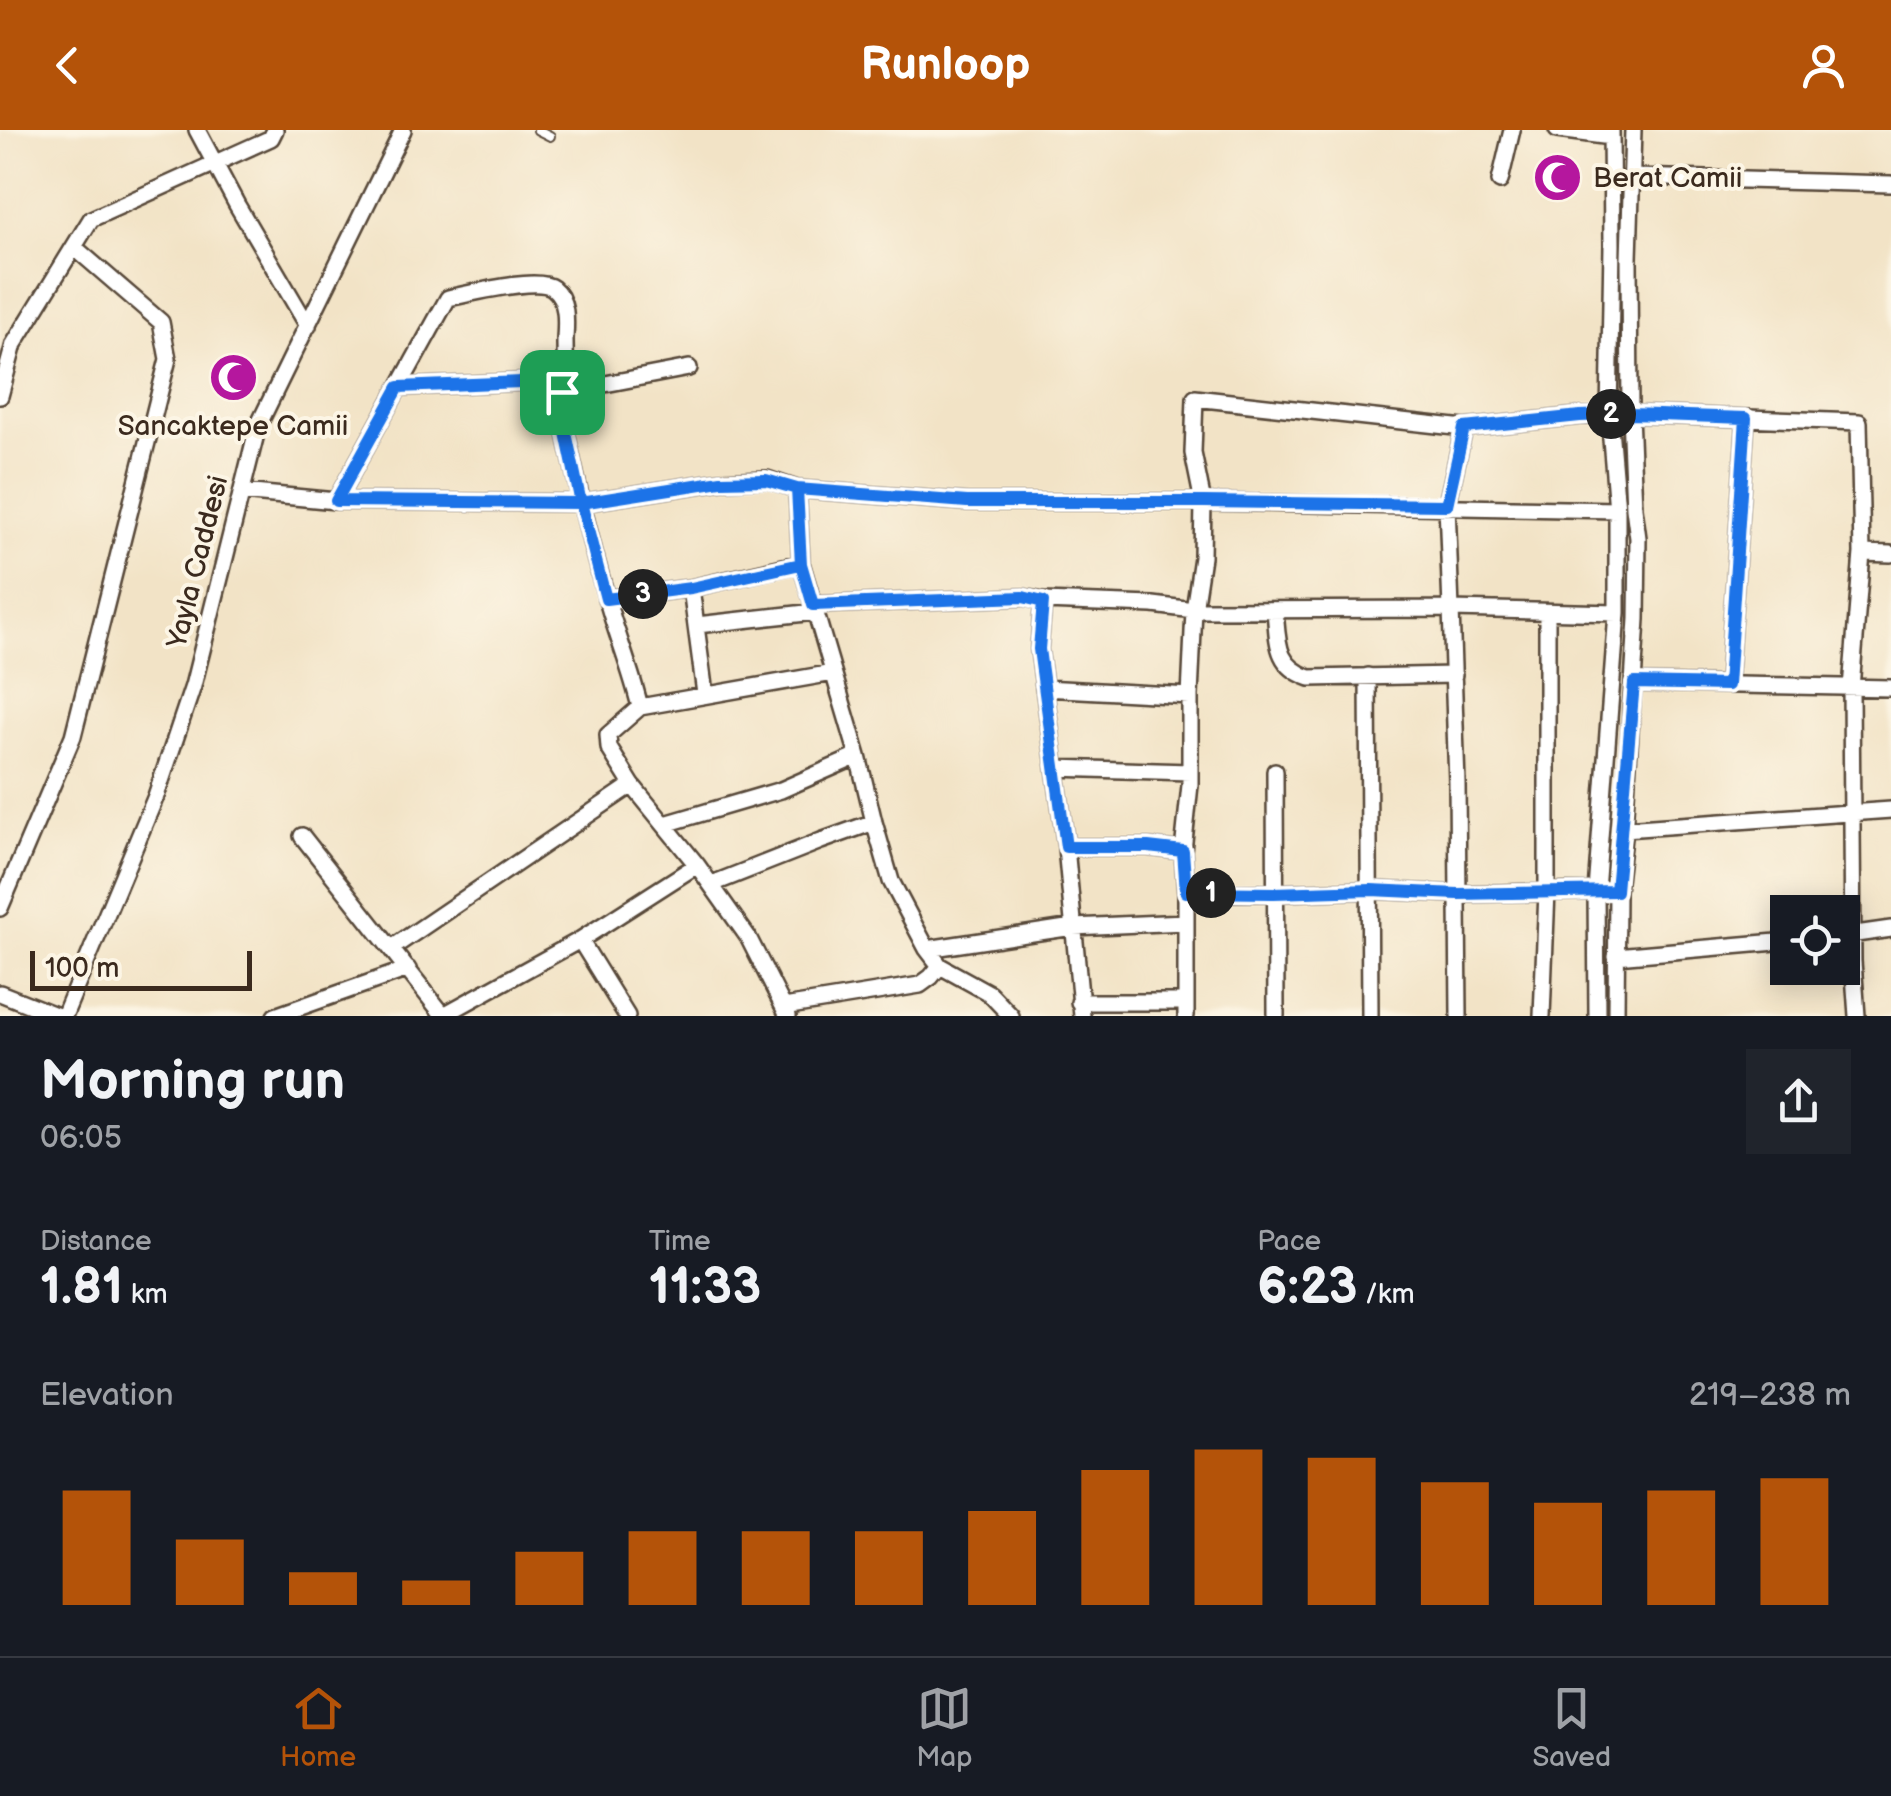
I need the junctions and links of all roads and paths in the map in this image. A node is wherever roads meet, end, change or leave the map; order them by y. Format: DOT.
graph roads {
  1 [pos="197,130"];
  2 [pos="276,130"];
  3 [pos="403,130"];
  4 [pos="538,130"];
  5 [pos="1512,130"];
  6 [pos="1557,130"];
  7 [pos="1633,130"];
  8 [pos="1611,134"];
  9 [pos="550,136"];
  10 [pos="215,163"];
  11 [pos="1633,178"];
  12 [pos="1500,181"];
  13 [pos="1891,184"];
  14 [pos="74,247"];
  15 [pos="308,326"];
  16 [pos="689,368"];
  17 [pos="564,374"];
  18 [pos="399,387"];
  19 [pos="562,392"];
  20 [pos="0,396"];
  21 [pos="1609,414"];
  22 [pos="1630,414"];
  23 [pos="1746,418"];
  24 [pos="1464,428"];
  25 [pos="797,489"];
  26 [pos="242,492"];
  27 [pos="336,501"];
  28 [pos="1203,502"];
  29 [pos="581,503"];
  30 [pos="1447,505"];
  31 [pos="1617,510"];
  32 [pos="1862,553"];
  33 [pos="1891,554"];
  34 [pos="801,564"];
  35 [pos="691,588"];
  36 [pos="606,599"];
  37 [pos="1043,602"];
  38 [pos="814,609"];
  39 [pos="1451,609"];
  40 [pos="1194,610"];
  41 [pos="1276,610"];
  42 [pos="1548,613"];
  43 [pos="1617,614"];
  44 [pos="697,626"];
  45 [pos="833,673"];
  46 [pos="1454,675"];
  47 [pos="1368,676"];
  48 [pos="1634,683"];
  49 [pos="1728,685"];
  50 [pos="1044,688"];
  51 [pos="1851,688"];
  52 [pos="1891,688"];
  53 [pos="705,694"];
  54 [pos="1190,696"];
  55 [pos="640,707"];
  56 [pos="858,756"];
  57 [pos="1055,768"];
  58 [pos="1276,771"];
  59 [pos="1190,772"];
  60 [pos="632,784"];
  61 [pos="1891,810"];
  62 [pos="1853,813"];
  63 [pos="874,822"];
  64 [pos="666,824"];
  65 [pos="1624,829"];
  66 [pos="302,836"];
  67 [pos="1066,847"];
  68 [pos="1183,851"];
  69 [pos="697,865"];
  70 [pos="712,884"];
  71 [pos="1371,890"];
  72 [pos="1596,891"];
  73 [pos="1616,891"];
  74 [pos="1186,892"];
  75 [pos="1548,892"];
  76 [pos="1274,893"];
  77 [pos="1458,894"];
  78 [pos="1850,895"];
  79 [pos="0,908"];
  80 [pos="1185,922"];
  81 [pos="1073,926"];
  82 [pos="1891,930"];
  83 [pos="1860,934"];
  84 [pos="580,940"];
  85 [pos="1770,943"];
  86 [pos="392,948"];
  87 [pos="927,949"];
  88 [pos="1616,956"];
  89 [pos="940,966"];
  90 [pos="408,969"];
  91 [pos="1854,985"];
  92 [pos="0,993"];
  93 [pos="1081,1009"];
  94 [pos="1186,1009"];
  95 [pos="786,1011"];
  96 [pos="61,1016"];
  97 [pos="275,1016"];
  98 [pos="443,1016"];
  99 [pos="628,1016"];
  100 [pos="1010,1016"];
  101 [pos="1276,1016"];
  102 [pos="1370,1016"];
  103 [pos="1459,1016"];
  104 [pos="1542,1016"];
  105 [pos="1597,1016"];
  106 [pos="1616,1016"];
  107 [pos="1857,1016"];
  1 -- 10 [label="street"];
  2 -- 10 [label="street"];
  3 -- 15 [label="street, Yayla Caddesi"];
  4 -- 9 [label="lane"];
  5 -- 12 [label="street"];
  6 -- 8 [label="street"];
  7 -- 11 [label="street"];
  8 -- 21 [label="street"];
  10 -- 14 [label="street"];
  10 -- 15 [label="street"];
  11 -- 13 [label="street"];
  11 -- 22 [label="street"];
  14 -- 20 [label="street"];
  14 -- 79 [label="street"];
  15 -- 26 [label="street, Yayla Caddesi"];
  16 -- 19 [label="street"];
  17 -- 18 [label="street"];
  17 -- 18 [label="street"];
  17 -- 19 [label="street"];
  18 -- 27 [label="street"];
  19 -- 29 [label="street"];
  21 -- 22 [label="street"];
  21 -- 24 [label="street"];
  21 -- 31 [label="street"];
  22 -- 23 [label="street"];
  22 -- 48 [label="street"];
  23 -- 32 [label="street"];
  23 -- 49 [label="street"];
  24 -- 28 [label="street"];
  24 -- 30 [label="street"];
  25 -- 28 [label="street"];
  25 -- 29 [label="street"];
  25 -- 34 [label="street"];
  26 -- 27 [label="street"];
  26 -- 96 [label="street, Yayla Caddesi"];
  27 -- 29 [label="street"];
  28 -- 30 [label="street"];
  28 -- 40 [label="street"];
  29 -- 36 [label="street"];
  30 -- 31 [label="street"];
  30 -- 39 [label="street"];
  31 -- 43 [label="street"];
  32 -- 33 [label="street"];
  32 -- 51 [label="street"];
  34 -- 35 [label="street"];
  34 -- 38 [label="street"];
  35 -- 36 [label="street"];
  35 -- 44 [label="street"];
  36 -- 55 [label="street"];
  37 -- 38 [label="street"];
  37 -- 40 [label="street"];
  37 -- 50 [label="street"];
  38 -- 44 [label="street"];
  38 -- 45 [label="street"];
  39 -- 41 [label="street"];
  39 -- 42 [label="street"];
  39 -- 46 [label="street"];
  40 -- 41 [label="street"];
  40 -- 54 [label="street"];
  41 -- 47 [label="street"];
  42 -- 43 [label="street"];
  42 -- 75 [label="street"];
  43 -- 72 [label="street"];
  44 -- 53 [label="street"];
  45 -- 53 [label="street"];
  45 -- 56 [label="street"];
  46 -- 47 [label="street"];
  46 -- 77 [label="street"];
  47 -- 71 [label="street"];
  48 -- 49 [label="street"];
  48 -- 65 [label="street"];
  49 -- 51 [label="street"];
  50 -- 54 [label="street"];
  50 -- 57 [label="street"];
  51 -- 52 [label="street"];
  51 -- 62 [label="street"];
  53 -- 55 [label="street"];
  54 -- 59 [label="street"];
  55 -- 60 [label="street"];
  56 -- 63 [label="street"];
  56 -- 64 [label="street"];
  57 -- 59 [label="street"];
  57 -- 67 [label="street"];
  58 -- 76 [label="street"];
  59 -- 68 [label="street"];
  60 -- 64 [label="street"];
  60 -- 86 [label="street"];
  61 -- 62 [label="street"];
  62 -- 65 [label="street"];
  62 -- 78 [label="street"];
  63 -- 70 [label="street"];
  63 -- 87 [label="street"];
  64 -- 69 [label="street"];
  65 -- 73 [label="street"];
  66 -- 86 [label="street"];
  67 -- 68 [label="street"];
  67 -- 81 [label="street"];
  68 -- 74 [label="street"];
  69 -- 70 [label="street"];
  69 -- 84 [label="street"];
  70 -- 95 [label="street"];
  71 -- 76 [label="street"];
  71 -- 77 [label="street"];
  71 -- 102 [label="street"];
  72 -- 73 [label="street"];
  72 -- 75 [label="street"];
  72 -- 105 [label="street"];
  73 -- 88 [label="street"];
  74 -- 76 [label="street"];
  74 -- 80 [label="street"];
  75 -- 77 [label="street"];
  75 -- 104 [label="street"];
  76 -- 101 [label="street"];
  77 -- 103 [label="street"];
  80 -- 81 [label="street"];
  80 -- 94 [label="street"];
  81 -- 87 [label="street"];
  81 -- 93 [label="street"];
  82 -- 83 [label="street"];
  84 -- 98 [label="street"];
  84 -- 99 [label="street"];
  85 -- 88 [label="street"];
  86 -- 90 [label="street"];
  87 -- 89 [label="street"];
  88 -- 106 [label="street"];
  89 -- 95 [label="street"];
  89 -- 100 [label="street"];
  90 -- 97 [label="street"];
  90 -- 98 [label="street"];
  91 -- 107 [label="street"];
  92 -- 96 [label="street"];
  93 -- 94 [label="street"];
}
